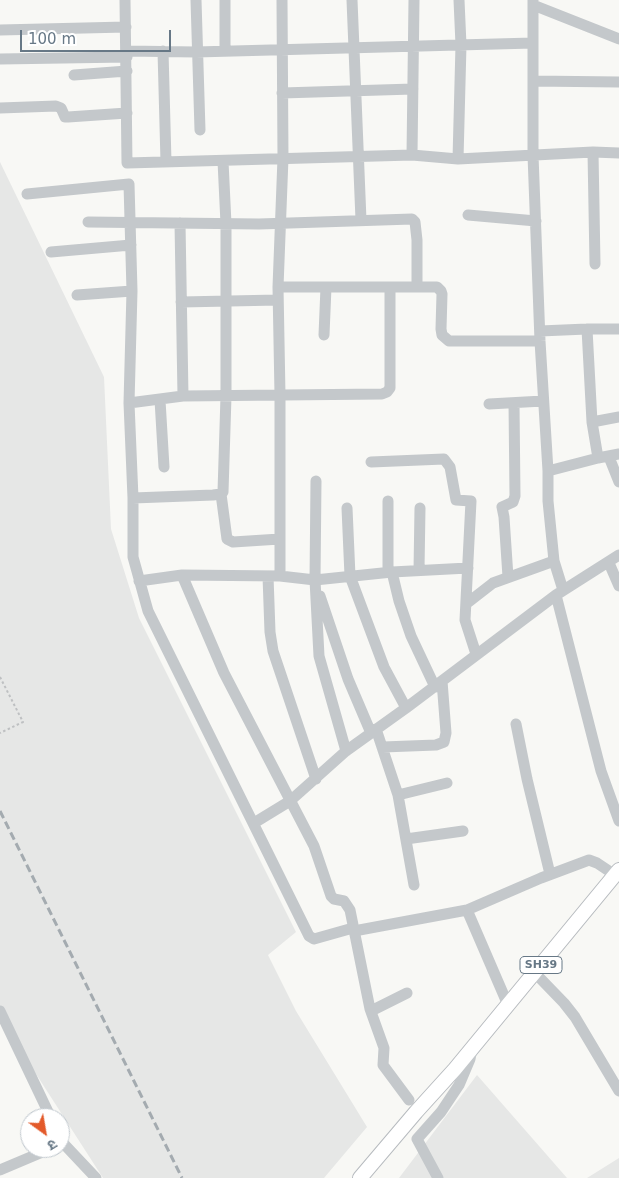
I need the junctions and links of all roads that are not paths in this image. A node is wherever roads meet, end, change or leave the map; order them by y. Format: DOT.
graph roads {
  1 [pos="125,0"];
  2 [pos="196,0"];
  3 [pos="225,0"];
  4 [pos="282,0"];
  5 [pos="352,0"];
  6 [pos="414,0"];
  7 [pos="459,0"];
  8 [pos="533,2"];
  9 [pos="126,27"];
  10 [pos="0,30"];
  11 [pos="619,39"];
  12 [pos="533,44"];
  13 [pos="461,45"];
  14 [pos="414,46"];
  15 [pos="354,47"];
  16 [pos="281,50"];
  17 [pos="163,51"];
  18 [pos="196,52"];
  19 [pos="225,52"];
  20 [pos="127,54"];
  21 [pos="0,59"];
  22 [pos="127,71"];
  23 [pos="74,75"];
  24 [pos="533,81"];
  25 [pos="619,82"];
  26 [pos="413,89"];
  27 [pos="356,91"];
  28 [pos="282,93"];
  29 [pos="0,108"];
  30 [pos="126,113"];
  31 [pos="200,130"];
  32 [pos="593,152"];
  33 [pos="619,152"];
  34 [pos="412,155"];
  35 [pos="533,155"];
  36 [pos="358,156"];
  37 [pos="283,158"];
  38 [pos="458,159"];
  39 [pos="223,161"];
  40 [pos="166,162"];
  41 [pos="127,163"];
  42 [pos="129,184"];
  43 [pos="27,194"];
  44 [pos="468,216"];
  45 [pos="360,220"];
  46 [pos="536,221"];
  47 [pos="88,222"];
  48 [pos="130,223"];
  49 [pos="280,223"];
  50 [pos="180,224"];
  51 [pos="226,224"];
  52 [pos="131,245"];
  53 [pos="51,252"];
  54 [pos="595,264"];
  55 [pos="278,287"];
  56 [pos="326,287"];
  57 [pos="390,287"];
  58 [pos="417,287"];
  59 [pos="132,291"];
  60 [pos="77,295"];
  61 [pos="226,300"];
  62 [pos="278,300"];
  63 [pos="181,302"];
  64 [pos="587,329"];
  65 [pos="619,330"];
  66 [pos="324,335"];
  67 [pos="540,336"];
  68 [pos="280,395"];
  69 [pos="183,396"];
  70 [pos="226,396"];
  71 [pos="160,400"];
  72 [pos="543,401"];
  73 [pos="129,403"];
  74 [pos="514,403"];
  75 [pos="490,404"];
  76 [pos="619,417"];
  77 [pos="592,422"];
  78 [pos="609,456"];
  79 [pos="371,462"];
  80 [pos="164,467"];
  81 [pos="548,471"];
  82 [pos="316,481"];
  83 [pos="619,482"];
  84 [pos="221,494"];
  85 [pos="133,498"];
  86 [pos="388,501"];
  87 [pos="347,508"];
  88 [pos="420,508"];
  89 [pos="280,539"];
  90 [pos="619,555"];
  91 [pos="554,561"];
  92 [pos="609,563"];
  93 [pos="468,568"];
  94 [pos="419,570"];
  95 [pos="390,572"];
  96 [pos="182,575"];
  97 [pos="268,576"];
  98 [pos="280,576"];
  99 [pos="350,576"];
  100 [pos="508,577"];
  101 [pos="139,581"];
  102 [pos="315,583"];
  103 [pos="619,586"];
  104 [pos="559,592"];
  105 [pos="466,604"];
  106 [pos="476,654"];
  107 [pos="438,684"];
  108 [pos="406,708"];
  109 [pos="516,724"];
  110 [pos="374,731"];
  111 [pos="383,747"];
  112 [pos="346,751"];
  113 [pos="316,779"];
  114 [pos="447,783"];
  115 [pos="398,795"];
  116 [pos="290,801"];
  117 [pos="619,822"];
  118 [pos="254,823"];
  119 [pos="464,831"];
  120 [pos="406,839"];
  121 [pos="617,872"];
  122 [pos="550,874"];
  123 [pos="414,885"];
  124 [pos="467,910"];
  125 [pos="353,929"];
  126 [pos="535,973"];
  127 [pos="407,993"];
  128 [pos="508,1005"];
  129 [pos="0,1011"];
  130 [pos="371,1011"];
  131 [pos="472,1048"];
  132 [pos="619,1091"];
  133 [pos="409,1100"];
  134 [pos="46,1108"];
  135 [pos="70,1151"];
  136 [pos="28,1158"];
  137 [pos="0,1170"];
  138 [pos="96,1178"];
  139 [pos="360,1178"];
  140 [pos="438,1178"];
  1 -- 9 [label="street"];
  2 -- 18 [label="street"];
  3 -- 19 [label="street"];
  4 -- 16 [label="street"];
  5 -- 15 [label="street"];
  6 -- 14 [label="street"];
  7 -- 13 [label="street"];
  8 -- 11 [label="street"];
  8 -- 12 [label="street"];
  9 -- 10 [label="street"];
  9 -- 20 [label="street"];
  12 -- 13 [label="street"];
  12 -- 24 [label="street"];
  13 -- 14 [label="street"];
  13 -- 38 [label="street"];
  14 -- 15 [label="street"];
  14 -- 26 [label="street"];
  15 -- 16 [label="street"];
  15 -- 27 [label="street"];
  16 -- 19 [label="street"];
  16 -- 28 [label="street"];
  17 -- 18 [label="street"];
  17 -- 20 [label="street"];
  17 -- 40 [label="street"];
  18 -- 19 [label="street"];
  18 -- 31 [label="street"];
  20 -- 21 [label="street"];
  20 -- 22 [label="street"];
  22 -- 23 [label="street"];
  22 -- 30 [label="street"];
  24 -- 25 [label="street"];
  24 -- 35 [label="street"];
  26 -- 27 [label="street"];
  26 -- 34 [label="street"];
  27 -- 28 [label="street"];
  27 -- 36 [label="street"];
  28 -- 37 [label="street"];
  29 -- 30 [label="street"];
  30 -- 41 [label="street"];
  32 -- 33 [label="street"];
  32 -- 35 [label="street"];
  32 -- 54 [label="street"];
  34 -- 36 [label="street"];
  34 -- 38 [label="street"];
  35 -- 38 [label="street"];
  35 -- 46 [label="street"];
  36 -- 37 [label="street"];
  36 -- 45 [label="street"];
  37 -- 39 [label="street"];
  37 -- 49 [label="street"];
  39 -- 40 [label="street"];
  39 -- 51 [label="street"];
  40 -- 41 [label="street"];
  41 -- 42 [label="street"];
  42 -- 43 [label="street"];
  42 -- 48 [label="street"];
  44 -- 46 [label="street"];
  45 -- 49 [label="street"];
  45 -- 58 [label="street"];
  46 -- 67 [label="street"];
  47 -- 48 [label="street"];
  48 -- 50 [label="street"];
  48 -- 52 [label="street"];
  49 -- 51 [label="street"];
  49 -- 55 [label="street"];
  50 -- 51 [label="street"];
  50 -- 63 [label="street"];
  51 -- 61 [label="street"];
  52 -- 53 [label="street"];
  52 -- 59 [label="street"];
  55 -- 56 [label="street"];
  55 -- 62 [label="street"];
  56 -- 57 [label="street"];
  56 -- 66 [label="street"];
  57 -- 58 [label="street"];
  57 -- 68 [label="street"];
  58 -- 67 [label="street"];
  59 -- 60 [label="street"];
  59 -- 73 [label="street"];
  61 -- 62 [label="street"];
  61 -- 63 [label="street"];
  61 -- 70 [label="street"];
  62 -- 68 [label="street"];
  63 -- 69 [label="street"];
  64 -- 65 [label="street"];
  64 -- 67 [label="street"];
  64 -- 77 [label="street"];
  67 -- 72 [label="street"];
  68 -- 70 [label="street"];
  68 -- 89 [label="street"];
  69 -- 70 [label="street"];
  69 -- 71 [label="street"];
  70 -- 84 [label="street"];
  71 -- 73 [label="street"];
  71 -- 80 [label="street"];
  72 -- 74 [label="street"];
  72 -- 81 [label="street"];
  73 -- 85 [label="street"];
  74 -- 75 [label="street"];
  74 -- 100 [label="street"];
  76 -- 77 [label="street"];
  77 -- 78 [label="street"];
  78 -- 81 [label="street"];
  78 -- 83 [label="street"];
  79 -- 93 [label="street"];
  81 -- 91 [label="street"];
  82 -- 102 [label="street"];
  84 -- 85 [label="street"];
  84 -- 89 [label="street"];
  85 -- 101 [label="street"];
  86 -- 95 [label="street"];
  87 -- 99 [label="street"];
  88 -- 94 [label="street"];
  89 -- 98 [label="street"];
  90 -- 92 [label="street"];
  91 -- 100 [label="street"];
  91 -- 104 [label="street"];
  92 -- 103 [label="street"];
  92 -- 104 [label="street"];
  93 -- 94 [label="street"];
  93 -- 105 [label="street"];
  94 -- 95 [label="street"];
  95 -- 99 [label="street"];
  95 -- 107 [label="street"];
  96 -- 97 [label="street"];
  96 -- 101 [label="street"];
  96 -- 116 [label="street"];
  97 -- 98 [label="street"];
  97 -- 113 [label="street"];
  98 -- 102 [label="street"];
  99 -- 102 [label="street"];
  99 -- 108 [label="street"];
  100 -- 105 [label="street"];
  101 -- 118 [label="street"];
  102 -- 110 [label="street"];
  102 -- 112 [label="street"];
  104 -- 106 [label="street"];
  104 -- 117 [label="street"];
  105 -- 106 [label="street"];
  106 -- 107 [label="street"];
  107 -- 108 [label="street"];
  107 -- 111 [label="street"];
  108 -- 110 [label="street"];
  109 -- 122 [label="street"];
  110 -- 111 [label="street"];
  110 -- 112 [label="street"];
  111 -- 115 [label="street"];
  112 -- 113 [label="street"];
  113 -- 116 [label="street"];
  114 -- 115 [label="street"];
  115 -- 120 [label="street"];
  116 -- 118 [label="street"];
  116 -- 125 [label="street"];
  118 -- 125 [label="street"];
  119 -- 120 [label="street"];
  120 -- 123 [label="street"];
  121 -- 122 [label="street"];
  121 -- 126 [label="main road, SH39"];
  122 -- 124 [label="street"];
  124 -- 125 [label="street"];
  124 -- 128 [label="street"];
  125 -- 130 [label="street"];
  126 -- 128 [label="main road, SH39"];
  126 -- 132 [label="street"];
  127 -- 130 [label="street"];
  128 -- 131 [label="main road, SH39"];
  129 -- 134 [label="street"];
  130 -- 133 [label="street"];
  131 -- 139 [label="main road, SH39"];
  131 -- 140 [label="street"];
  135 -- 138 [label="street"];
  136 -- 137 [label="street"];
}
